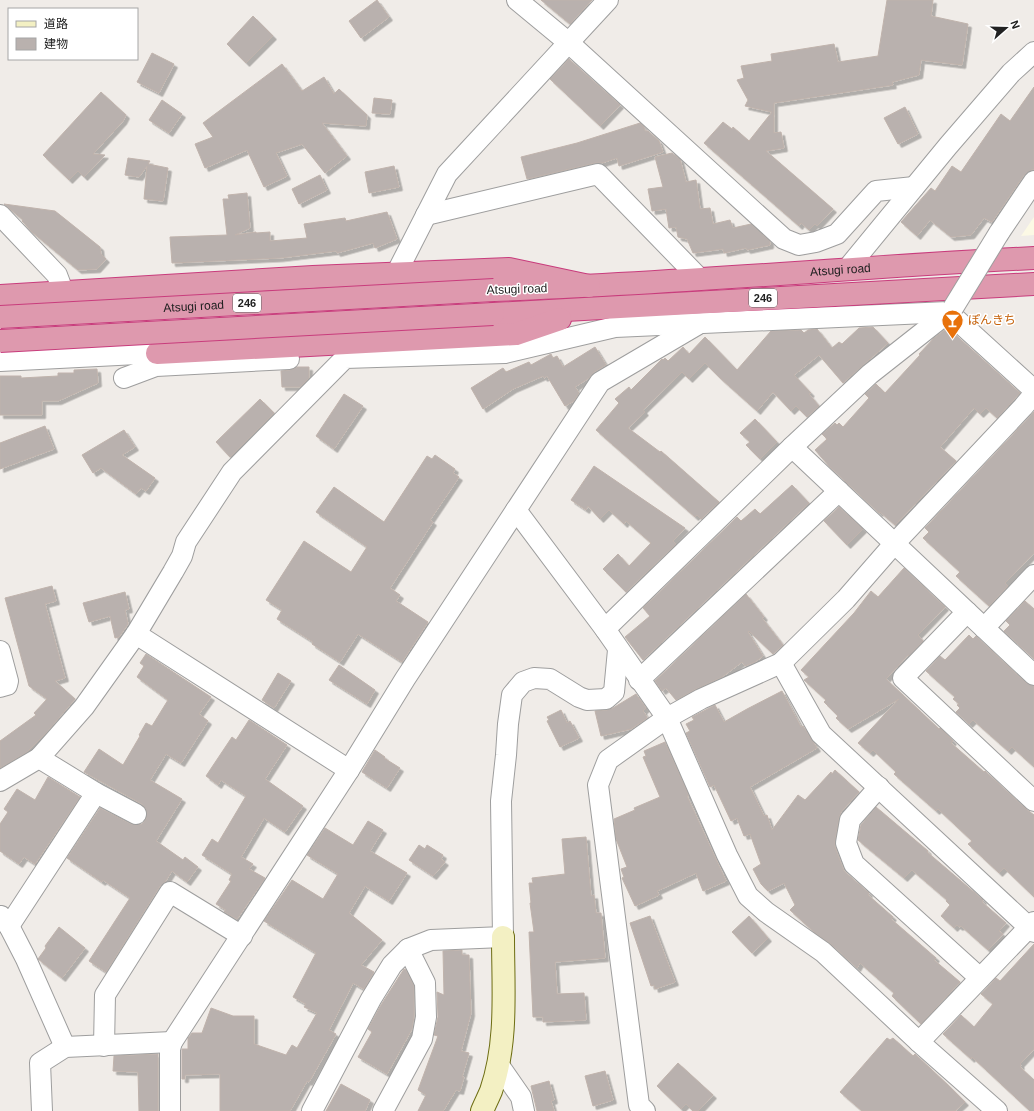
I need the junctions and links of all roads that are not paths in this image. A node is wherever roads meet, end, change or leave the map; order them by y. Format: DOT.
graph roads {
  1 [pos="517,0"];
  2 [pos="608,0"];
  3 [pos="569,42"];
  4 [pos="1034,52"];
  5 [pos="1034,181"];
  6 [pos="914,187"];
  7 [pos="0,215"];
  8 [pos="426,215"];
  9 [pos="1034,258"];
  10 [pos="847,269"];
  11 [pos="396,274"];
  12 [pos="700,279"];
  13 [pos="1034,284"];
  14 [pos="589,286"];
  15 [pos="150,287"];
  16 [pos="62,291"];
  17 [pos="0,296"];
  18 [pos="586,310"];
  19 [pos="950,310"];
  20 [pos="0,317"];
  21 [pos="700,323"];
  22 [pos="0,341"];
  23 [pos="289,359"];
  24 [pos="157,360"];
  25 [pos="0,361"];
  26 [pos="124,378"];
  27 [pos="1034,390"];
  28 [pos="1034,394"];
  29 [pos="792,447"];
  30 [pos="839,491"];
  31 [pos="516,510"];
  32 [pos="894,544"];
  33 [pos="1034,575"];
  34 [pos="967,612"];
  35 [pos="984,628"];
  36 [pos="605,629"];
  37 [pos="136,634"];
  38 [pos="618,650"];
  39 [pos="0,651"];
  40 [pos="781,664"];
  41 [pos="1034,675"];
  42 [pos="639,680"];
  43 [pos="0,687"];
  44 [pos="667,718"];
  45 [pos="39,758"];
  46 [pos="348,770"];
  47 [pos="0,781"];
  48 [pos="878,788"];
  49 [pos="96,793"];
  50 [pos="1034,801"];
  51 [pos="136,814"];
  52 [pos="4,920"];
  53 [pos="1032,927"];
  54 [pos="242,936"];
  55 [pos="503,937"];
  56 [pos="408,949"];
  57 [pos="980,978"];
  58 [pos="172,1042"];
  59 [pos="919,1042"];
  60 [pos="104,1046"];
  61 [pos="65,1047"];
  62 [pos="498,1064"];
  63 [pos="636,1109"];
  64 [pos="990,1109"];
  65 [pos="42,1111"];
  66 [pos="170,1111"];
  67 [pos="312,1111"];
  68 [pos="383,1111"];
  69 [pos="482,1111"];
  70 [pos="524,1111"];
  1 -- 3 [label="street"];
  2 -- 3 [label="street"];
  3 -- 6 [label="street"];
  3 -- 8 [label="street"];
  4 -- 6 [label="street"];
  5 -- 19 [label="street, bridge"];
  6 -- 10 [label="street"];
  7 -- 16 [label="street"];
  8 -- 11 [label="street"];
  8 -- 12 [label="street"];
  9 -- 10 [label="highway, Atsugi road / 246"];
  10 -- 12 [label="highway, Atsugi road / 246"];
  11 -- 14 [label="highway"];
  11 -- 15 [label="highway"];
  12 -- 14 [label="highway, Atsugi road / 246"];
  13 -- 18 [label="highway, Atsugi road / 246"];
  14 -- 20 [label="highway, Atsugi road / 246, bridge"];
  15 -- 16 [label="highway"];
  15 -- 24 [label="street"];
  16 -- 17 [label="highway"];
  18 -- 22 [label="highway, Atsugi road / 246, bridge"];
  18 -- 24 [label="highway"];
  19 -- 21 [label="street"];
  19 -- 27 [label="street"];
  19 -- 29 [label="street"];
  21 -- 31 [label="street"];
  21 -- 37 [label="street"];
  23 -- 24 [label="street"];
  24 -- 25 [label="street"];
  24 -- 26 [label="street"];
  28 -- 32 [label="street"];
  29 -- 30 [label="street"];
  29 -- 36 [label="street"];
  30 -- 32 [label="street"];
  30 -- 42 [label="street"];
  31 -- 36 [label="street"];
  31 -- 46 [label="street"];
  32 -- 34 [label="street"];
  32 -- 40 [label="street"];
  33 -- 35 [label="street"];
  34 -- 35 [label="street"];
  34 -- 50 [label="street"];
  35 -- 41 [label="street"];
  36 -- 38 [label="street"];
  37 -- 45 [label="street"];
  37 -- 46 [label="street"];
  38 -- 42 [label="street"];
  38 -- 55 [label="street"];
  39 -- 43 [label="street"];
  40 -- 44 [label="street"];
  40 -- 48 [label="street"];
  42 -- 44 [label="street"];
  44 -- 59 [label="street"];
  44 -- 63 [label="street"];
  45 -- 47 [label="street"];
  45 -- 49 [label="street"];
  46 -- 54 [label="street"];
  48 -- 53 [label="street"];
  48 -- 57 [label="street"];
  49 -- 51 [label="street"];
  49 -- 52 [label="street"];
  52 -- 61 [label="street"];
  53 -- 57 [label="street"];
  54 -- 58 [label="street"];
  54 -- 60 [label="street"];
  55 -- 56 [label="street"];
  55 -- 62 [label="street"];
  56 -- 67 [label="street"];
  56 -- 68 [label="street"];
  57 -- 59 [label="street"];
  58 -- 60 [label="street"];
  58 -- 66 [label="street"];
  59 -- 64 [label="street"];
  60 -- 61 [label="street"];
  61 -- 65 [label="street"];
  62 -- 69 [label="street"];
  62 -- 70 [label="street"];
}
